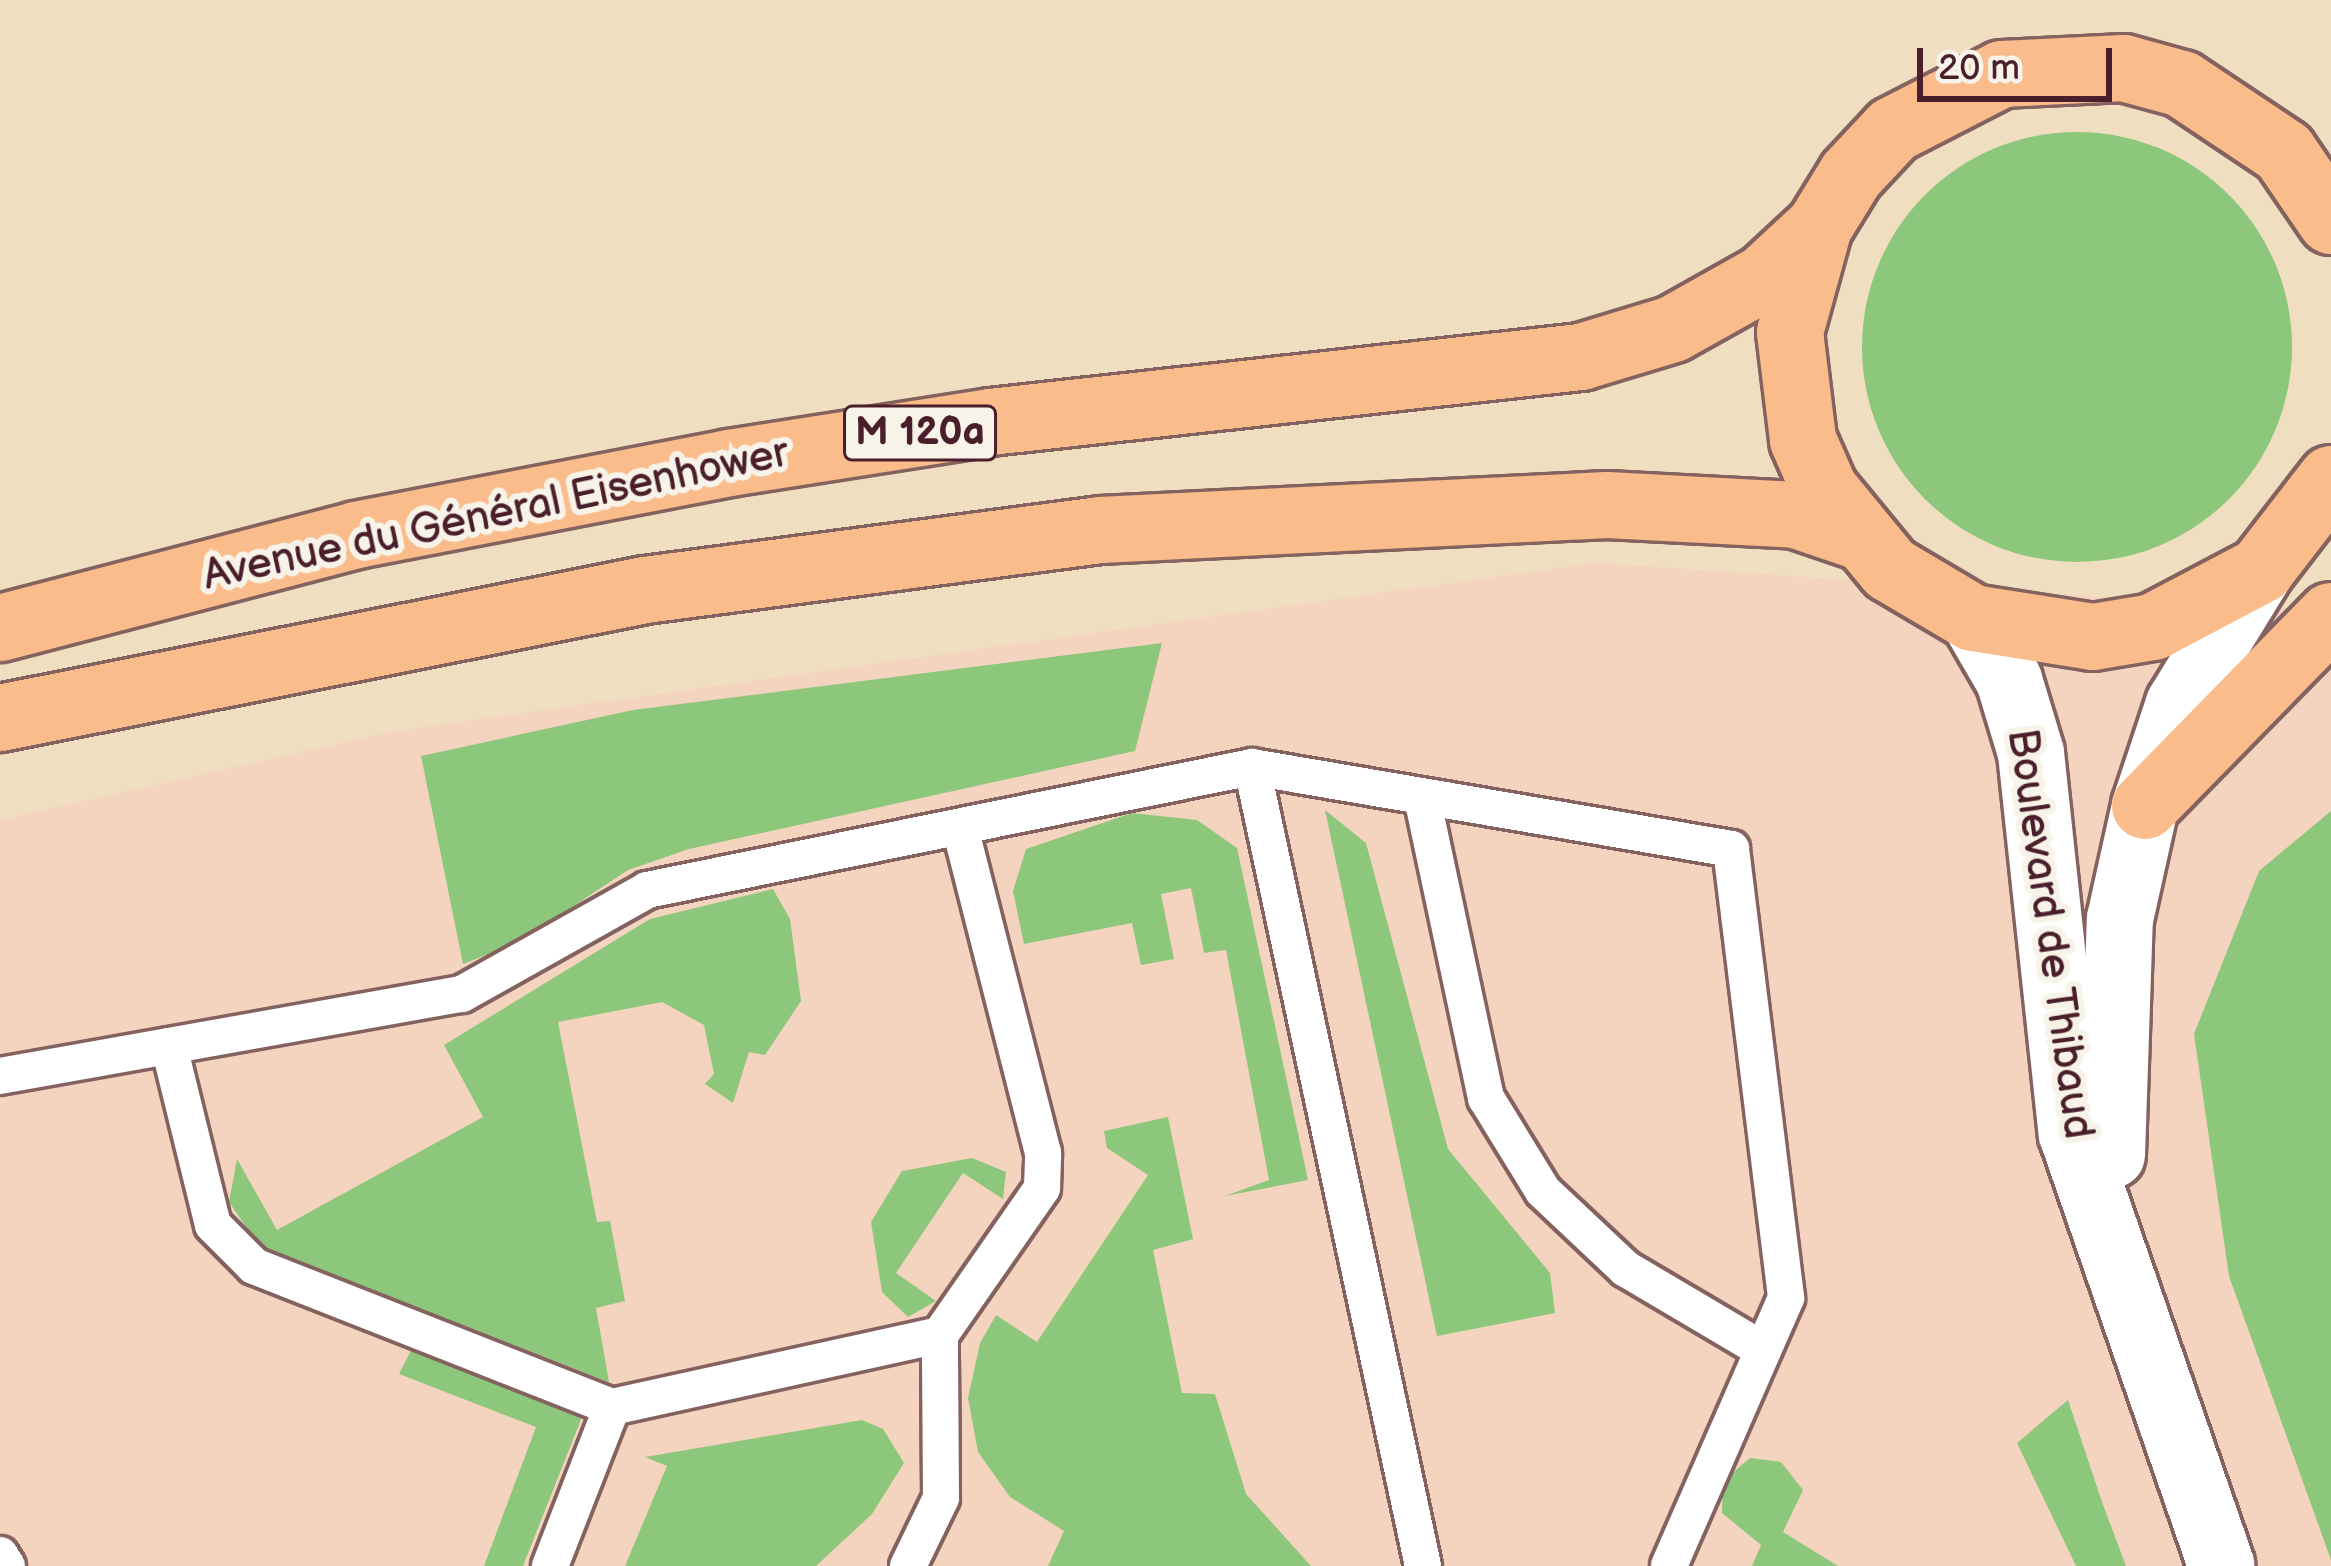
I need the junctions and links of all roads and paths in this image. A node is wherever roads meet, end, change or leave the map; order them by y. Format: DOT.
graph roads {
  1 [pos="2331,221"];
  2 [pos="1819,227"];
  3 [pos="2326,496"];
  4 [pos="1855,535"];
  5 [pos="2261,570"];
  6 [pos="2331,616"];
  7 [pos="1972,618"];
  8 [pos="0,628"];
  9 [pos="0,718"];
  10 [pos="1252,767"];
  11 [pos="1422,796"];
  12 [pos="2145,806"];
  13 [pos="960,827"];
  14 [pos="169,1046"];
  15 [pos="0,1076"];
  16 [pos="2113,1255"];
  17 [pos="940,1335"];
  18 [pos="1762,1350"];
  19 [pos="612,1407"];
  20 [pos="0,1556"];
  21 [pos="7,1566"];
  22 [pos="550,1566"];
  23 [pos="908,1566"];
  24 [pos="1423,1566"];
  25 [pos="1669,1566"];
  26 [pos="2222,1566"];
  1 -- 2 [label="main road"];
  2 -- 4 [label="main road"];
  2 -- 8 [label="main road, Avenue du Général Eisenhower / M 120a"];
  3 -- 5 [label="main road"];
  4 -- 7 [label="main road"];
  4 -- 9 [label="main road"];
  5 -- 7 [label="main road"];
  5 -- 12 [label="street, Boulevard de Thibaud"];
  6 -- 12 [label="main road"];
  7 -- 16 [label="street, Boulevard de Thibaud"];
  10 -- 11 [label="lane"];
  10 -- 13 [label="lane"];
  10 -- 24 [label="lane"];
  11 -- 18 [label="lane"];
  11 -- 18 [label="lane"];
  12 -- 16 [label="street, Boulevard de Thibaud"];
  13 -- 14 [label="lane"];
  13 -- 17 [label="lane"];
  14 -- 15 [label="lane"];
  14 -- 19 [label="lane"];
  16 -- 26 [label="street, Boulevard de Thibaud"];
  17 -- 19 [label="lane"];
  17 -- 23 [label="lane"];
  18 -- 25 [label="lane"];
  19 -- 22 [label="lane"];
  20 -- 21 [label="lane"];
}
